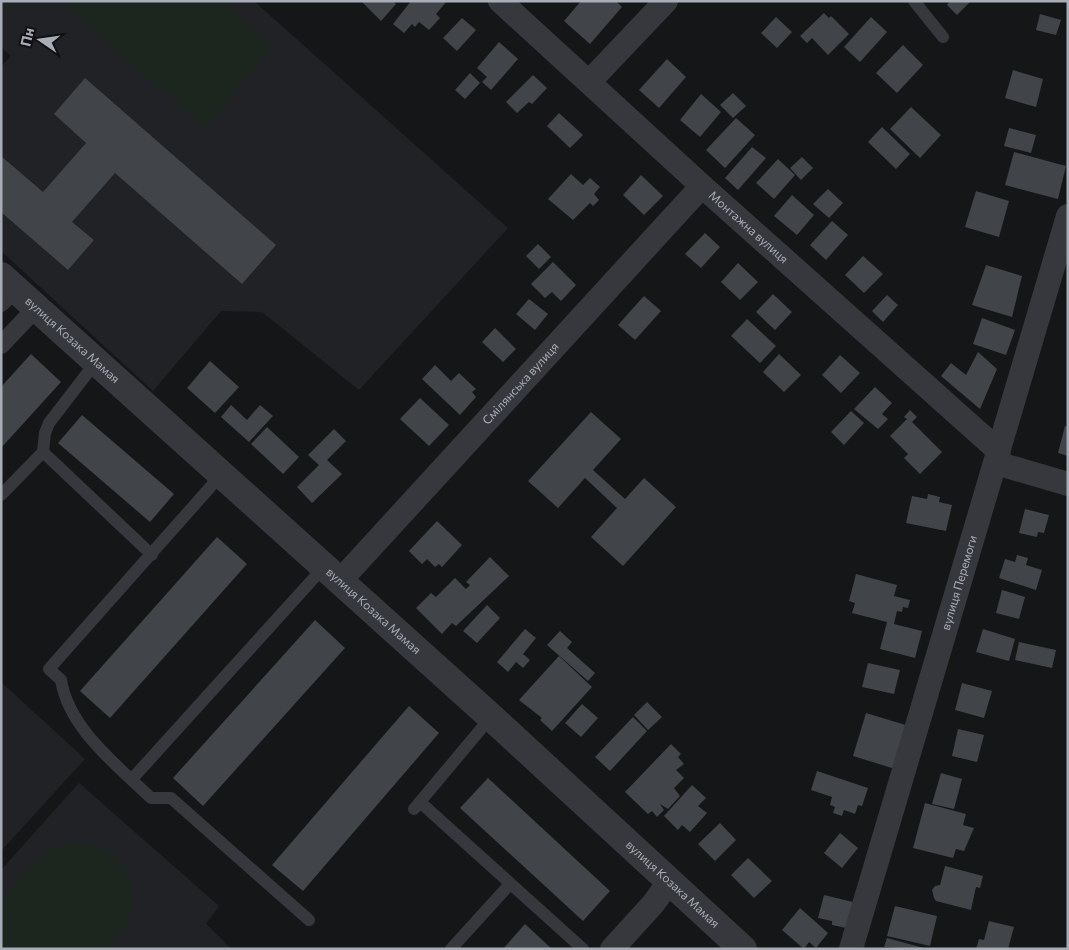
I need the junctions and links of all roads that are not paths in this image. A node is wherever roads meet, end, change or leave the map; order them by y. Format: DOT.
graph roads {
  1 [pos="500,1"];
  2 [pos="666,1"];
  3 [pos="914,1"];
  4 [pos="943,37"];
  5 [pos="590,81"];
  6 [pos="702,186"];
  7 [pos="1068,216"];
  8 [pos="6,289"];
  9 [pos="36,308"];
  10 [pos="1,345"];
  11 [pos="96,362"];
  12 [pos="43,452"];
  13 [pos="998,457"];
  14 [pos="221,475"];
  15 [pos="1068,484"];
  16 [pos="1,495"];
  17 [pos="152,555"];
  18 [pos="331,575"];
  19 [pos="491,717"];
  20 [pos="132,779"];
  21 [pos="669,882"];
  22 [pos="510,884"];
  23 [pos="309,920"];
  24 [pos="451,949"];
  25 [pos="583,949"];
  26 [pos="612,949"];
  27 [pos="743,949"];
  28 [pos="851,949"];
  1 -- 5 [label="street, Монтажна вулиця"];
  2 -- 5 [label="street"];
  3 -- 4 [label="lane"];
  5 -- 6 [label="street, Монтажна вулиця"];
  6 -- 13 [label="street, Монтажна вулиця"];
  6 -- 18 [label="street, Смілянська вулиця"];
  7 -- 13 [label="street, вулиця Перемоги"];
  8 -- 9 [label="street, вулиця Козака Мамая"];
  9 -- 10 [label="street"];
  9 -- 11 [label="street, вулиця Козака Мамая"];
  11 -- 12 [label="lane"];
  11 -- 14 [label="street, вулиця Козака Мамая"];
  12 -- 16 [label="lane"];
  12 -- 17 [label="lane"];
  13 -- 15 [label="street"];
  13 -- 28 [label="street, вулиця Перемоги"];
  14 -- 17 [label="lane"];
  14 -- 18 [label="street, вулиця Козака Мамая"];
  17 -- 20 [label="lane"];
  18 -- 19 [label="street, вулиця Козака Мамая"];
  18 -- 20 [label="lane"];
  19 -- 21 [label="street, вулиця Козака Мамая"];
  19 -- 22 [label="lane"];
  20 -- 23 [label="lane"];
  21 -- 26 [label="street"];
  21 -- 27 [label="street, вулиця Козака Мамая"];
  22 -- 24 [label="lane"];
  22 -- 25 [label="lane"];
}
